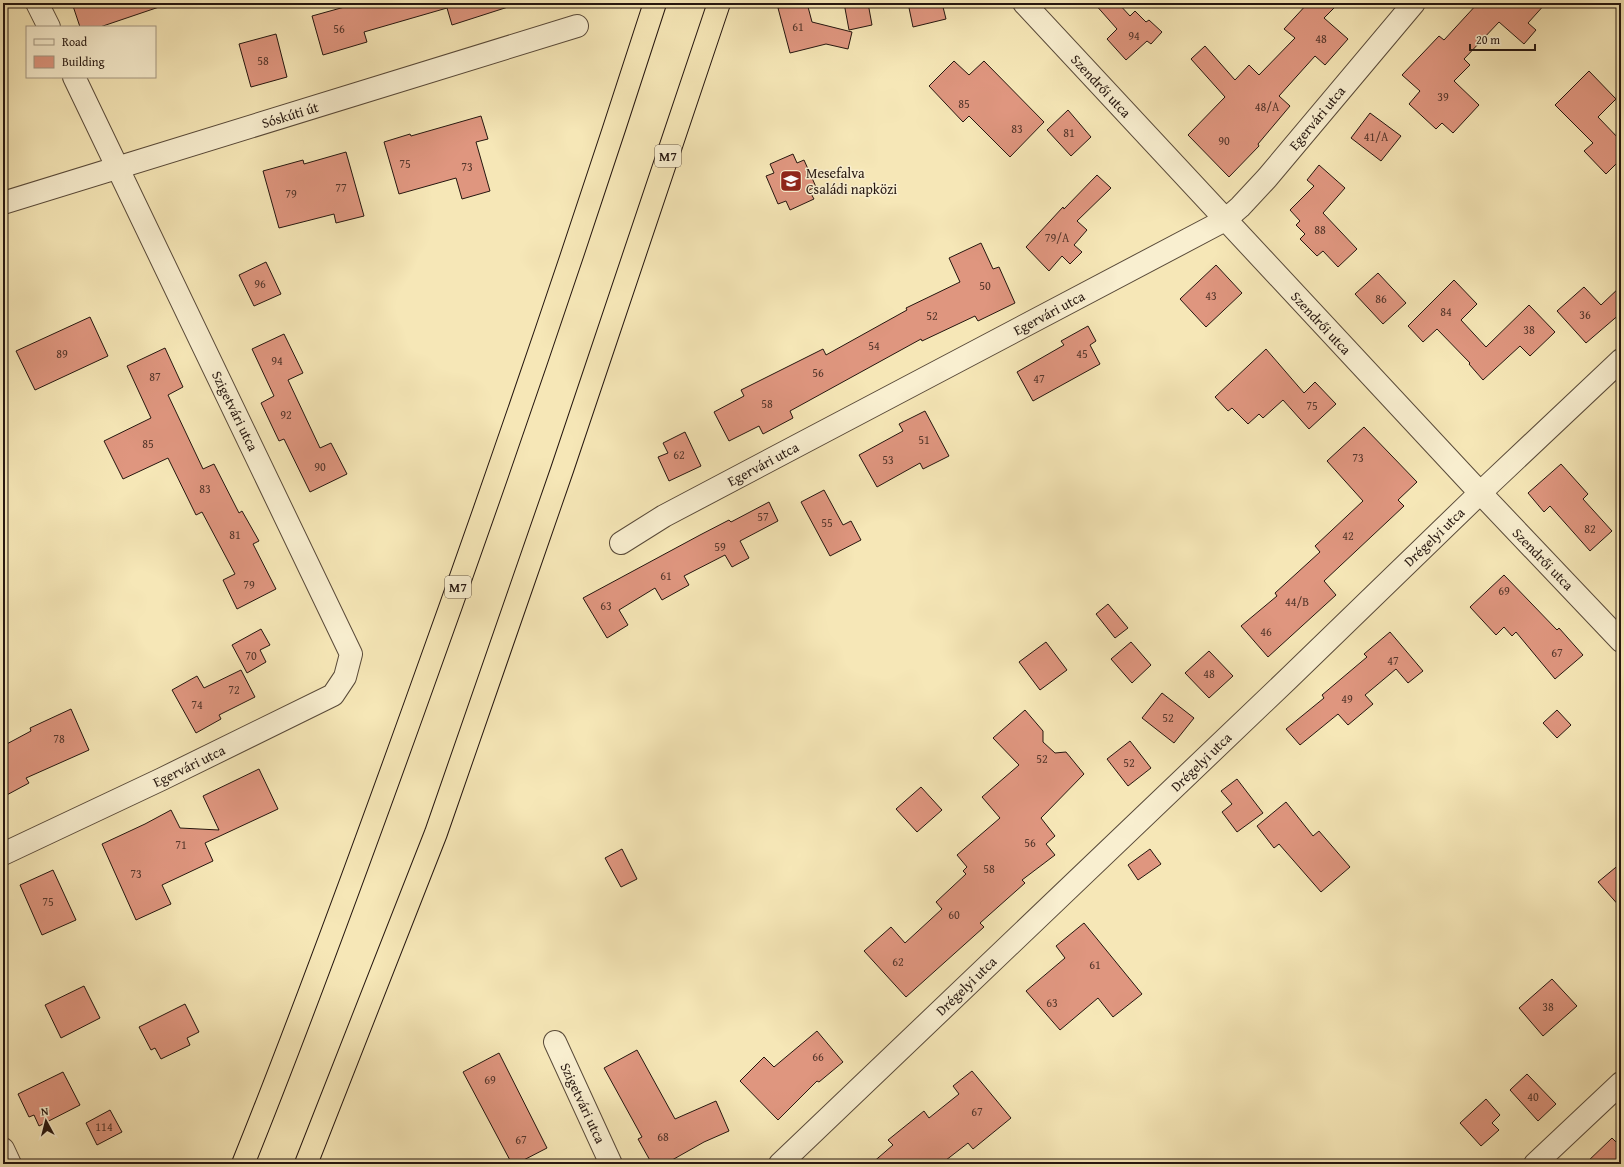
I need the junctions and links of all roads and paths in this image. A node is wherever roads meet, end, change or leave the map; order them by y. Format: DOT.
graph roads {
  1 [pos="37,3"];
  2 [pos="655,3"];
  3 [pos="719,3"];
  4 [pos="1024,3"];
  5 [pos="1414,3"];
  6 [pos="48,26"];
  7 [pos="577,26"];
  8 [pos="74,78"];
  9 [pos="118,168"];
  10 [pos="3,203"];
  11 [pos="1225,220"];
  12 [pos="1621,360"];
  13 [pos="1480,493"];
  14 [pos="621,543"];
  15 [pos="1621,640"];
  16 [pos="351,654"];
  17 [pos="3,854"];
  18 [pos="554,1042"];
  19 [pos="1621,1083"];
  20 [pos="3,1149"];
  21 [pos="10,1164"];
  22 [pos="243,1164"];
  23 [pos="306,1164"];
  24 [pos="611,1164"];
  25 [pos="780,1164"];
  26 [pos="1534,1164"];
  1 -- 6 [label="street"];
  2 -- 22 [label="highway, M7"];
  3 -- 23 [label="highway, M7"];
  4 -- 11 [label="street, Szendrői utca"];
  5 -- 11 [label="street, Egervári utca"];
  7 -- 9 [label="street, Sóskúti út"];
  8 -- 9 [label="street, Szigetvári utca"];
  9 -- 10 [label="street, Sóskúti út"];
  9 -- 16 [label="street, Szigetvári utca"];
  11 -- 13 [label="street, Szendrői utca"];
  11 -- 14 [label="street, Egervári utca"];
  12 -- 13 [label="street, Drégelyi utca"];
  13 -- 15 [label="street, Szendrői utca"];
  13 -- 25 [label="street, Drégelyi utca"];
  16 -- 17 [label="street, Egervári utca"];
  18 -- 24 [label="street, Szigetvári utca"];
  19 -- 26 [label="street"];
  20 -- 21 [label="street"];
}
